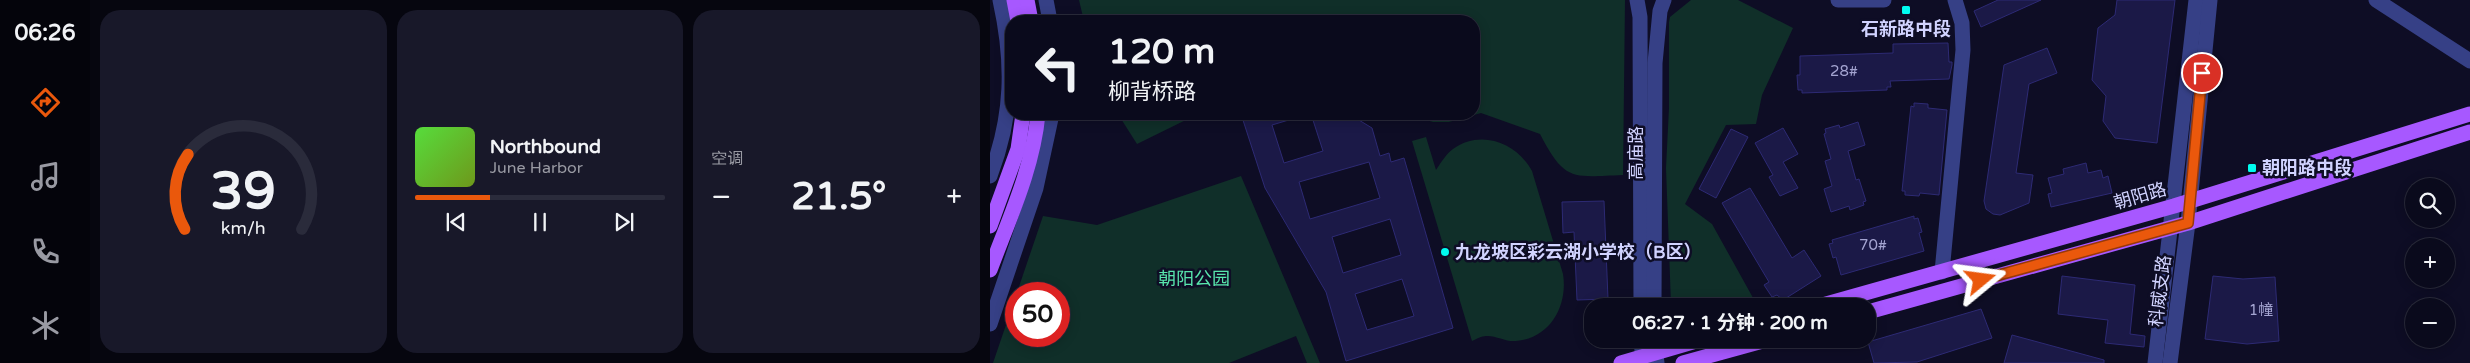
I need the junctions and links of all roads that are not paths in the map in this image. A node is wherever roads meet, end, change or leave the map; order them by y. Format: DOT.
graph roads {
  1 [pos="1000,0"];
  2 [pos="1046,0"];
  3 [pos="1637,0"];
  4 [pos="1664,0"];
  5 [pos="1838,0"];
  6 [pos="1884,0"];
  7 [pos="1955,0"];
  8 [pos="2196,0"];
  9 [pos="2210,0"];
  10 [pos="2376,0"];
  11 [pos="1049,15"];
  12 [pos="1640,17"];
  13 [pos="1005,35"];
  14 [pos="2470,61"];
  15 [pos="1655,63"];
  16 [pos="2470,114"];
  17 [pos="1006,120"];
  18 [pos="1022,120"];
  19 [pos="1037,120"];
  20 [pos="1051,120"];
  21 [pos="2470,132"];
  22 [pos="990,176"];
  23 [pos="2189,201"];
  24 [pos="2174,206"];
  25 [pos="2188,223"];
  26 [pos="990,226"];
  27 [pos="2171,227"];
  28 [pos="990,270"];
  29 [pos="1942,272"];
  30 [pos="1641,298"];
  31 [pos="1654,298"];
  32 [pos="1848,298"];
  33 [pos="1876,310"];
  34 [pos="990,324"];
  35 [pos="1673,348"];
  36 [pos="1739,348"];
  37 [pos="1650,355"];
  38 [pos="1690,362"];
  39 [pos="1621,363"];
  40 [pos="2155,363"];
  41 [pos="2170,363"];
  1 -- 13 [label="street"];
  2 -- 11 [label="street"];
  3 -- 12 [label="street, 高庙路"];
  4 -- 15 [label="street, 高庙路"];
  5 -- 6 [label="street"];
  7 -- 29 [label="street"];
  8 -- 24 [label="street, 科威支路"];
  9 -- 23 [label="street, 科威支路"];
  10 -- 14 [label="street"];
  12 -- 15 [label="street"];
  12 -- 30 [label="street, 高庙路"];
  15 -- 31 [label="street, 高庙路"];
  16 -- 23 [label="main road, 朝阳路"];
  17 -- 22 [label="street"];
  18 -- 26 [label="main road"];
  19 -- 28 [label="main road"];
  20 -- 34 [label="street"];
  21 -- 25 [label="main road"];
  23 -- 24 [label="main road, 朝阳路"];
  23 -- 25 [label="street, 科威支路"];
  24 -- 27 [label="street, 科威支路"];
  24 -- 29 [label="main road, 朝阳路"];
  25 -- 27 [label="main road"];
  25 -- 41 [label="street, 科威支路"];
  27 -- 33 [label="main road"];
  27 -- 40 [label="street, 科威支路"];
  29 -- 32 [label="main road, 朝阳路"];
  35 -- 37 [label="main road"];
  36 -- 38 [label="main road"];
  37 -- 39 [label="main road"];
}
